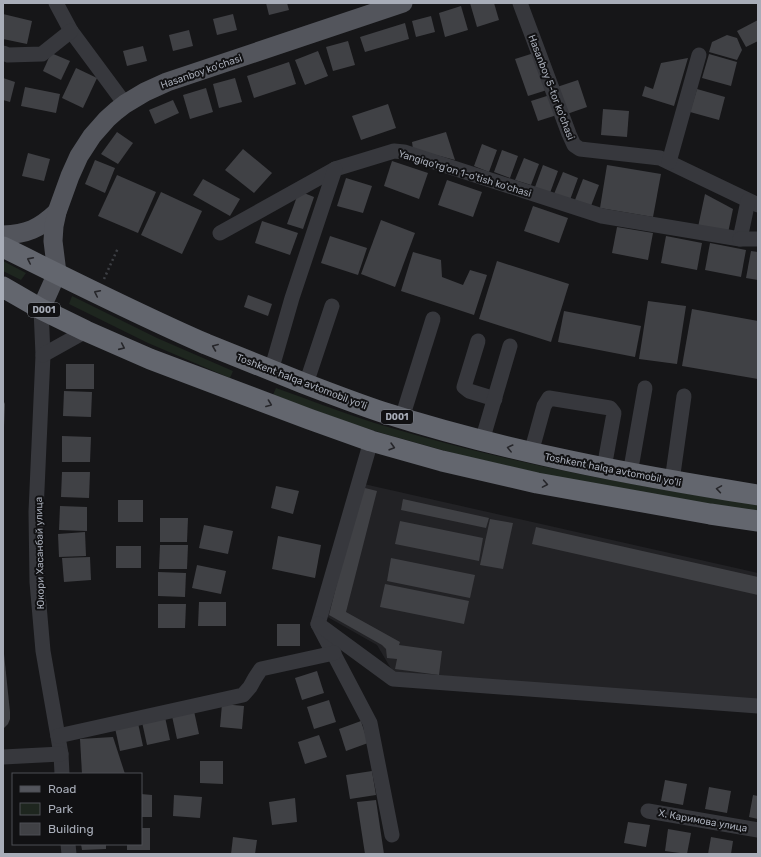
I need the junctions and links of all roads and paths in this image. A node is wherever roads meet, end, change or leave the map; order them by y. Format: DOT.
graph roads {
  1 [pos="56,3"];
  2 [pos="403,3"];
  3 [pos="520,3"];
  4 [pos="71,31"];
  5 [pos="3,53"];
  6 [pos="698,55"];
  7 [pos="125,104"];
  8 [pos="669,162"];
  9 [pos="335,169"];
  10 [pos="753,203"];
  11 [pos="57,212"];
  12 [pos="220,233"];
  13 [pos="3,235"];
  14 [pos="740,239"];
  15 [pos="758,239"];
  16 [pos="3,247"];
  17 [pos="118,248"];
  18 [pos="57,273"];
  19 [pos="104,280"];
  20 [pos="3,287"];
  21 [pos="332,306"];
  22 [pos="41,309"];
  23 [pos="433,320"];
  24 [pos="86,331"];
  25 [pos="478,341"];
  26 [pos="510,346"];
  27 [pos="44,355"];
  28 [pos="265,368"];
  29 [pos="306,384"];
  30 [pos="645,388"];
  31 [pos="247,396"];
  32 [pos="684,396"];
  33 [pos="494,399"];
  34 [pos="402,418"];
  35 [pos="371,441"];
  36 [pos="482,441"];
  37 [pos="531,453"];
  38 [pos="604,468"];
  39 [pos="630,474"];
  40 [pos="672,481"];
  41 [pos="758,495"];
  42 [pos="758,521"];
  43 [pos="318,624"];
  44 [pos="334,653"];
  45 [pos="758,706"];
  46 [pos="58,736"];
  47 [pos="61,754"];
  48 [pos="3,757"];
  49 [pos="62,773"];
  50 [pos="648,811"];
  51 [pos="758,830"];
  52 [pos="392,835"];
  1 -- 4 [label="street"];
  2 -- 7 [label="main road, Hasanboy ko'chasi"];
  3 -- 8 [label="street, Hasanboy 5-tor ko'chasi"];
  4 -- 5 [label="street"];
  4 -- 7 [label="street"];
  6 -- 8 [label="street"];
  7 -- 11 [label="main road, Hasanboy ko'chasi"];
  8 -- 10 [label="street, Hasanboy 5-tor ko'chasi"];
  9 -- 12 [label="street, Yangiqo'rg'on 1-o'tish ko'chasi"];
  9 -- 14 [label="street, Yangiqo'rg'on 1-o'tish ko'chasi"];
  9 -- 28 [label="street"];
  10 -- 14 [label="street"];
  11 -- 13 [label="main road"];
  11 -- 18 [label="main road, Hasanboy ko'chasi"];
  14 -- 15 [label="street, Yangiqo'rg'on 1-o'tish ko'chasi"];
  18 -- 16 [label="highway, Toshkent halqa avtomobil yo'li / D001, one-way"];
  17 -- 19 [label="path"];
  18 -- 22 [label="main road"];
  28 -- 18 [label="highway, Toshkent halqa avtomobil yo'li / D001, one-way"];
  20 -- 22 [label="highway, D001"];
  21 -- 29 [label="street"];
  22 -- 24 [label="highway, D001"];
  22 -- 27 [label="street, Юкори Хасанбай улица"];
  23 -- 34 [label="street"];
  24 -- 27 [label="street"];
  24 -- 31 [label="highway, D001, one-way"];
  25 -- 33 [label="street"];
  26 -- 33 [label="street"];
  27 -- 46 [label="street, Юкори Хасанбай улица"];
  28 -- 29 [label="highway, Toshkent halqa avtomobil yo'li / D001"];
  28 -- 31 [label="highway"];
  29 -- 34 [label="highway, Toshkent halqa avtomobil yo'li / D001"];
  30 -- 39 [label="street"];
  31 -- 35 [label="highway, D001, one-way"];
  32 -- 40 [label="street"];
  33 -- 36 [label="street"];
  34 -- 36 [label="highway, Toshkent halqa avtomobil yo'li / D001"];
  35 -- 42 [label="highway, D001, one-way"];
  35 -- 43 [label="street"];
  37 -- 36 [label="highway, Toshkent halqa avtomobil yo'li / D001, one-way"];
  37 -- 38 [label="highway, Toshkent halqa avtomobil yo'li / D001"];
  37 -- 38 [label="street"];
  38 -- 39 [label="highway, Toshkent halqa avtomobil yo'li / D001"];
  39 -- 40 [label="highway, Toshkent halqa avtomobil yo'li / D001"];
  41 -- 40 [label="highway, Toshkent halqa avtomobil yo'li / D001, one-way"];
  43 -- 44 [label="street"];
  43 -- 45 [label="street"];
  44 -- 46 [label="street"];
  44 -- 52 [label="street"];
  46 -- 47 [label="street, Юкори Хасанбай улица"];
  47 -- 48 [label="street"];
  47 -- 49 [label="street, Юкори Хасанбай улица"];
  50 -- 51 [label="street, Х. Каримова улица"];
}
